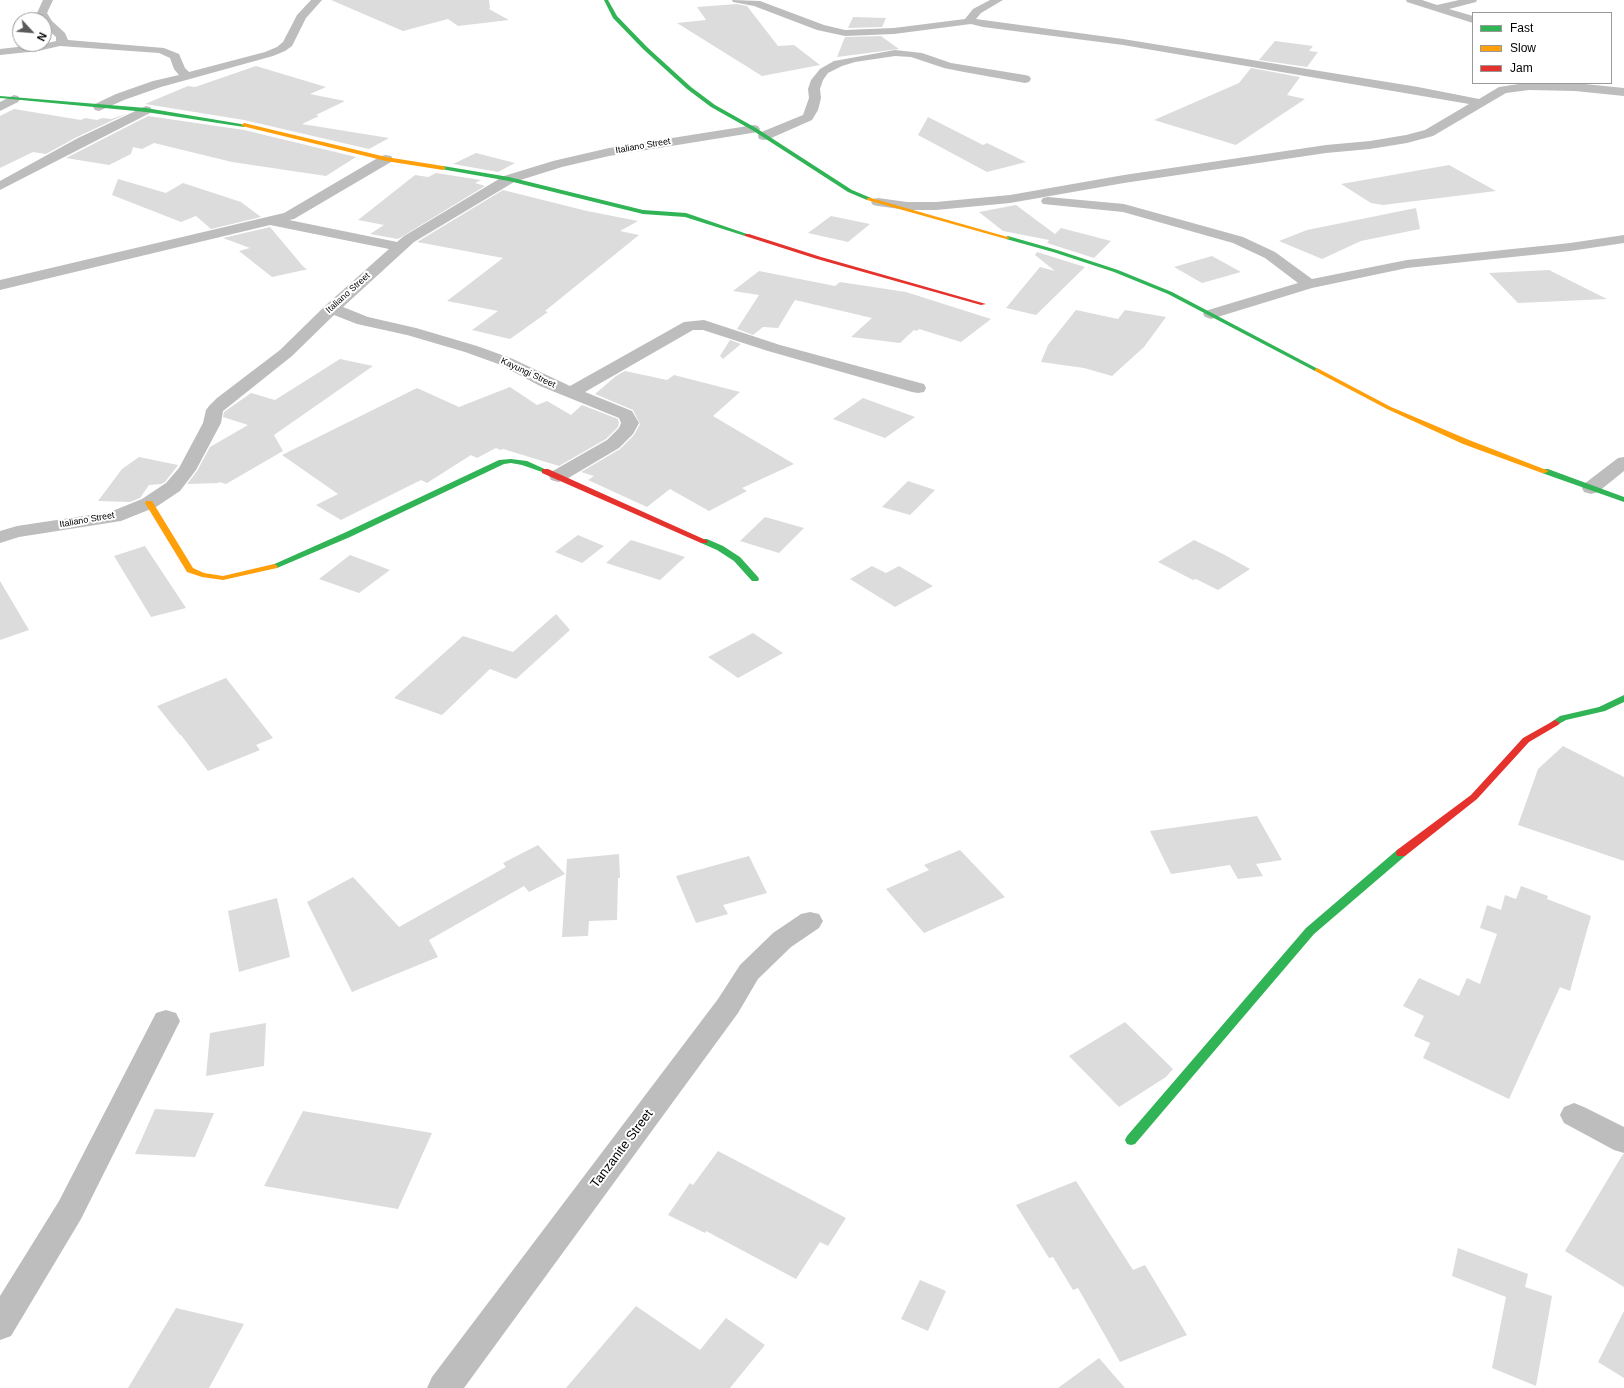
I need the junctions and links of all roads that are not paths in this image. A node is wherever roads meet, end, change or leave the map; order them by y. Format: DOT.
graph roads {
  1 [pos="48,0"];
  2 [pos="317,0"];
  3 [pos="606,0"];
  4 [pos="737,0"];
  5 [pos="998,0"];
  6 [pos="1411,0"];
  7 [pos="1472,0"];
  8 [pos="1438,8"];
  9 [pos="1472,20"];
  10 [pos="970,21"];
  11 [pos="60,43"];
  12 [pos="0,52"];
  13 [pos="186,75"];
  14 [pos="1025,78"];
  15 [pos="1507,87"];
  16 [pos="1624,92"];
  17 [pos="0,97"];
  18 [pos="14,99"];
  19 [pos="1481,104"];
  20 [pos="0,107"];
  21 [pos="98,107"];
  22 [pos="146,110"];
  23 [pos="759,132"];
  24 [pos="386,159"];
  25 [pos="509,179"];
  26 [pos="0,186"];
  27 [pos="1010,199"];
  28 [pos="878,202"];
  29 [pos="269,221"];
  30 [pos="1624,239"];
  31 [pos="400,247"];
  32 [pos="0,284"];
  33 [pos="1309,284"];
  34 [pos="983,304"];
  35 [pos="332,308"];
  36 [pos="1210,314"];
  37 [pos="918,388"];
  38 [pos="572,392"];
  39 [pos="1624,462"];
  40 [pos="558,476"];
  41 [pos="1591,488"];
  42 [pos="1624,500"];
  43 [pos="149,503"];
  44 [pos="0,537"];
  45 [pos="755,579"];
  46 [pos="1624,698"];
  47 [pos="810,921"];
  48 [pos="166,1021"];
  49 [pos="1574,1115"];
  50 [pos="1131,1140"];
  51 [pos="1624,1141"];
  52 [pos="0,1325"];
  53 [pos="444,1388"];
  1 -- 11 [label="street"];
  2 -- 13 [label="street"];
  3 -- 23 [label="street"];
  4 -- 10 [label="street"];
  5 -- 10 [label="street"];
  6 -- 8 [label="street"];
  7 -- 8 [label="street"];
  8 -- 9 [label="street"];
  10 -- 19 [label="street"];
  11 -- 12 [label="street"];
  11 -- 13 [label="street"];
  13 -- 21 [label="street"];
  14 -- 23 [label="street, Italiano Street"];
  15 -- 16 [label="street"];
  15 -- 19 [label="street"];
  17 -- 18 [label="street"];
  18 -- 20 [label="street"];
  18 -- 21 [label="street"];
  19 -- 27 [label="street"];
  21 -- 22 [label="street"];
  22 -- 24 [label="street"];
  22 -- 26 [label="street"];
  23 -- 25 [label="street, Italiano Street"];
  23 -- 28 [label="street"];
  24 -- 25 [label="street"];
  24 -- 29 [label="street"];
  25 -- 31 [label="street, Italiano Street"];
  25 -- 34 [label="street"];
  27 -- 28 [label="street"];
  27 -- 33 [label="street"];
  28 -- 36 [label="street"];
  29 -- 31 [label="street"];
  29 -- 32 [label="street"];
  30 -- 33 [label="street"];
  31 -- 35 [label="street, Italiano Street"];
  33 -- 36 [label="street"];
  35 -- 38 [label="street, Kayungi Street"];
  35 -- 43 [label="street, Italiano Street"];
  36 -- 41 [label="street"];
  37 -- 38 [label="street"];
  38 -- 40 [label="street, Kayungi Street"];
  39 -- 41 [label="street"];
  40 -- 43 [label="street"];
  40 -- 45 [label="street"];
  41 -- 42 [label="street"];
  43 -- 44 [label="street, Italiano Street"];
  46 -- 50 [label="street"];
  47 -- 53 [label="street, Tanzanite Street"];
  48 -- 52 [label="street"];
  49 -- 51 [label="street"];
}
